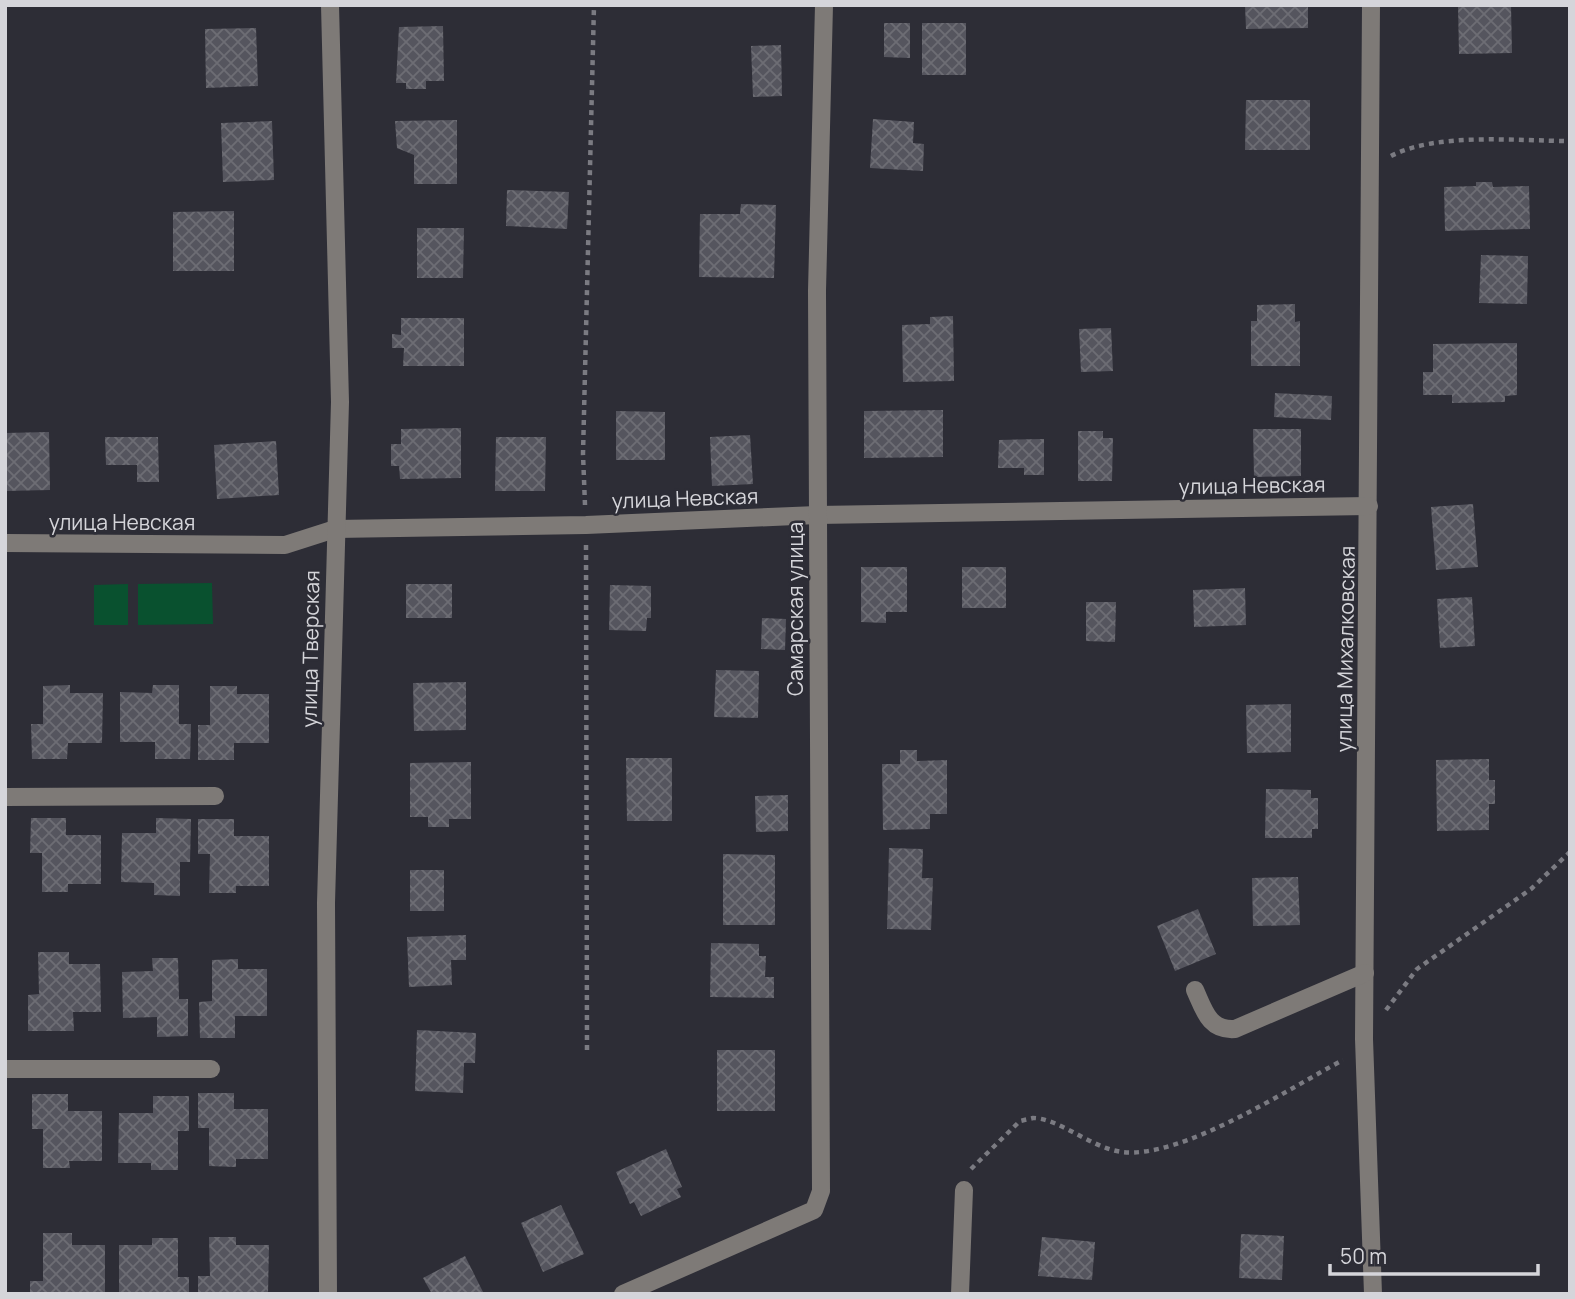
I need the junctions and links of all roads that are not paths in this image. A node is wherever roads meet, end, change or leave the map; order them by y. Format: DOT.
graph roads {
  1 [pos="330,5"];
  2 [pos="824,5"];
  3 [pos="1371,5"];
  4 [pos="1369,506"];
  5 [pos="817,515"];
  6 [pos="335,529"];
  7 [pos="5,543"];
  8 [pos="215,796"];
  9 [pos="5,797"];
  10 [pos="1365,973"];
  11 [pos="1195,990"];
  12 [pos="5,1069"];
  13 [pos="211,1069"];
  14 [pos="964,1190"];
  15 [pos="328,1294"];
  16 [pos="623,1294"];
  17 [pos="960,1294"];
  18 [pos="1373,1294"];
  1 -- 6 [label="street, улица Тверская"];
  2 -- 5 [label="street, Самарская улица"];
  3 -- 4 [label="street, улица Михалковская"];
  4 -- 5 [label="street, улица Невская"];
  4 -- 10 [label="street, улица Михалковская"];
  5 -- 6 [label="street, улица Невская"];
  5 -- 16 [label="street, Самарская улица"];
  6 -- 7 [label="street, улица Невская"];
  6 -- 15 [label="street, улица Тверская"];
  8 -- 9 [label="street"];
  10 -- 11 [label="street"];
  10 -- 18 [label="street, улица Михалковская"];
  12 -- 13 [label="street"];
  14 -- 17 [label="street"];
}
